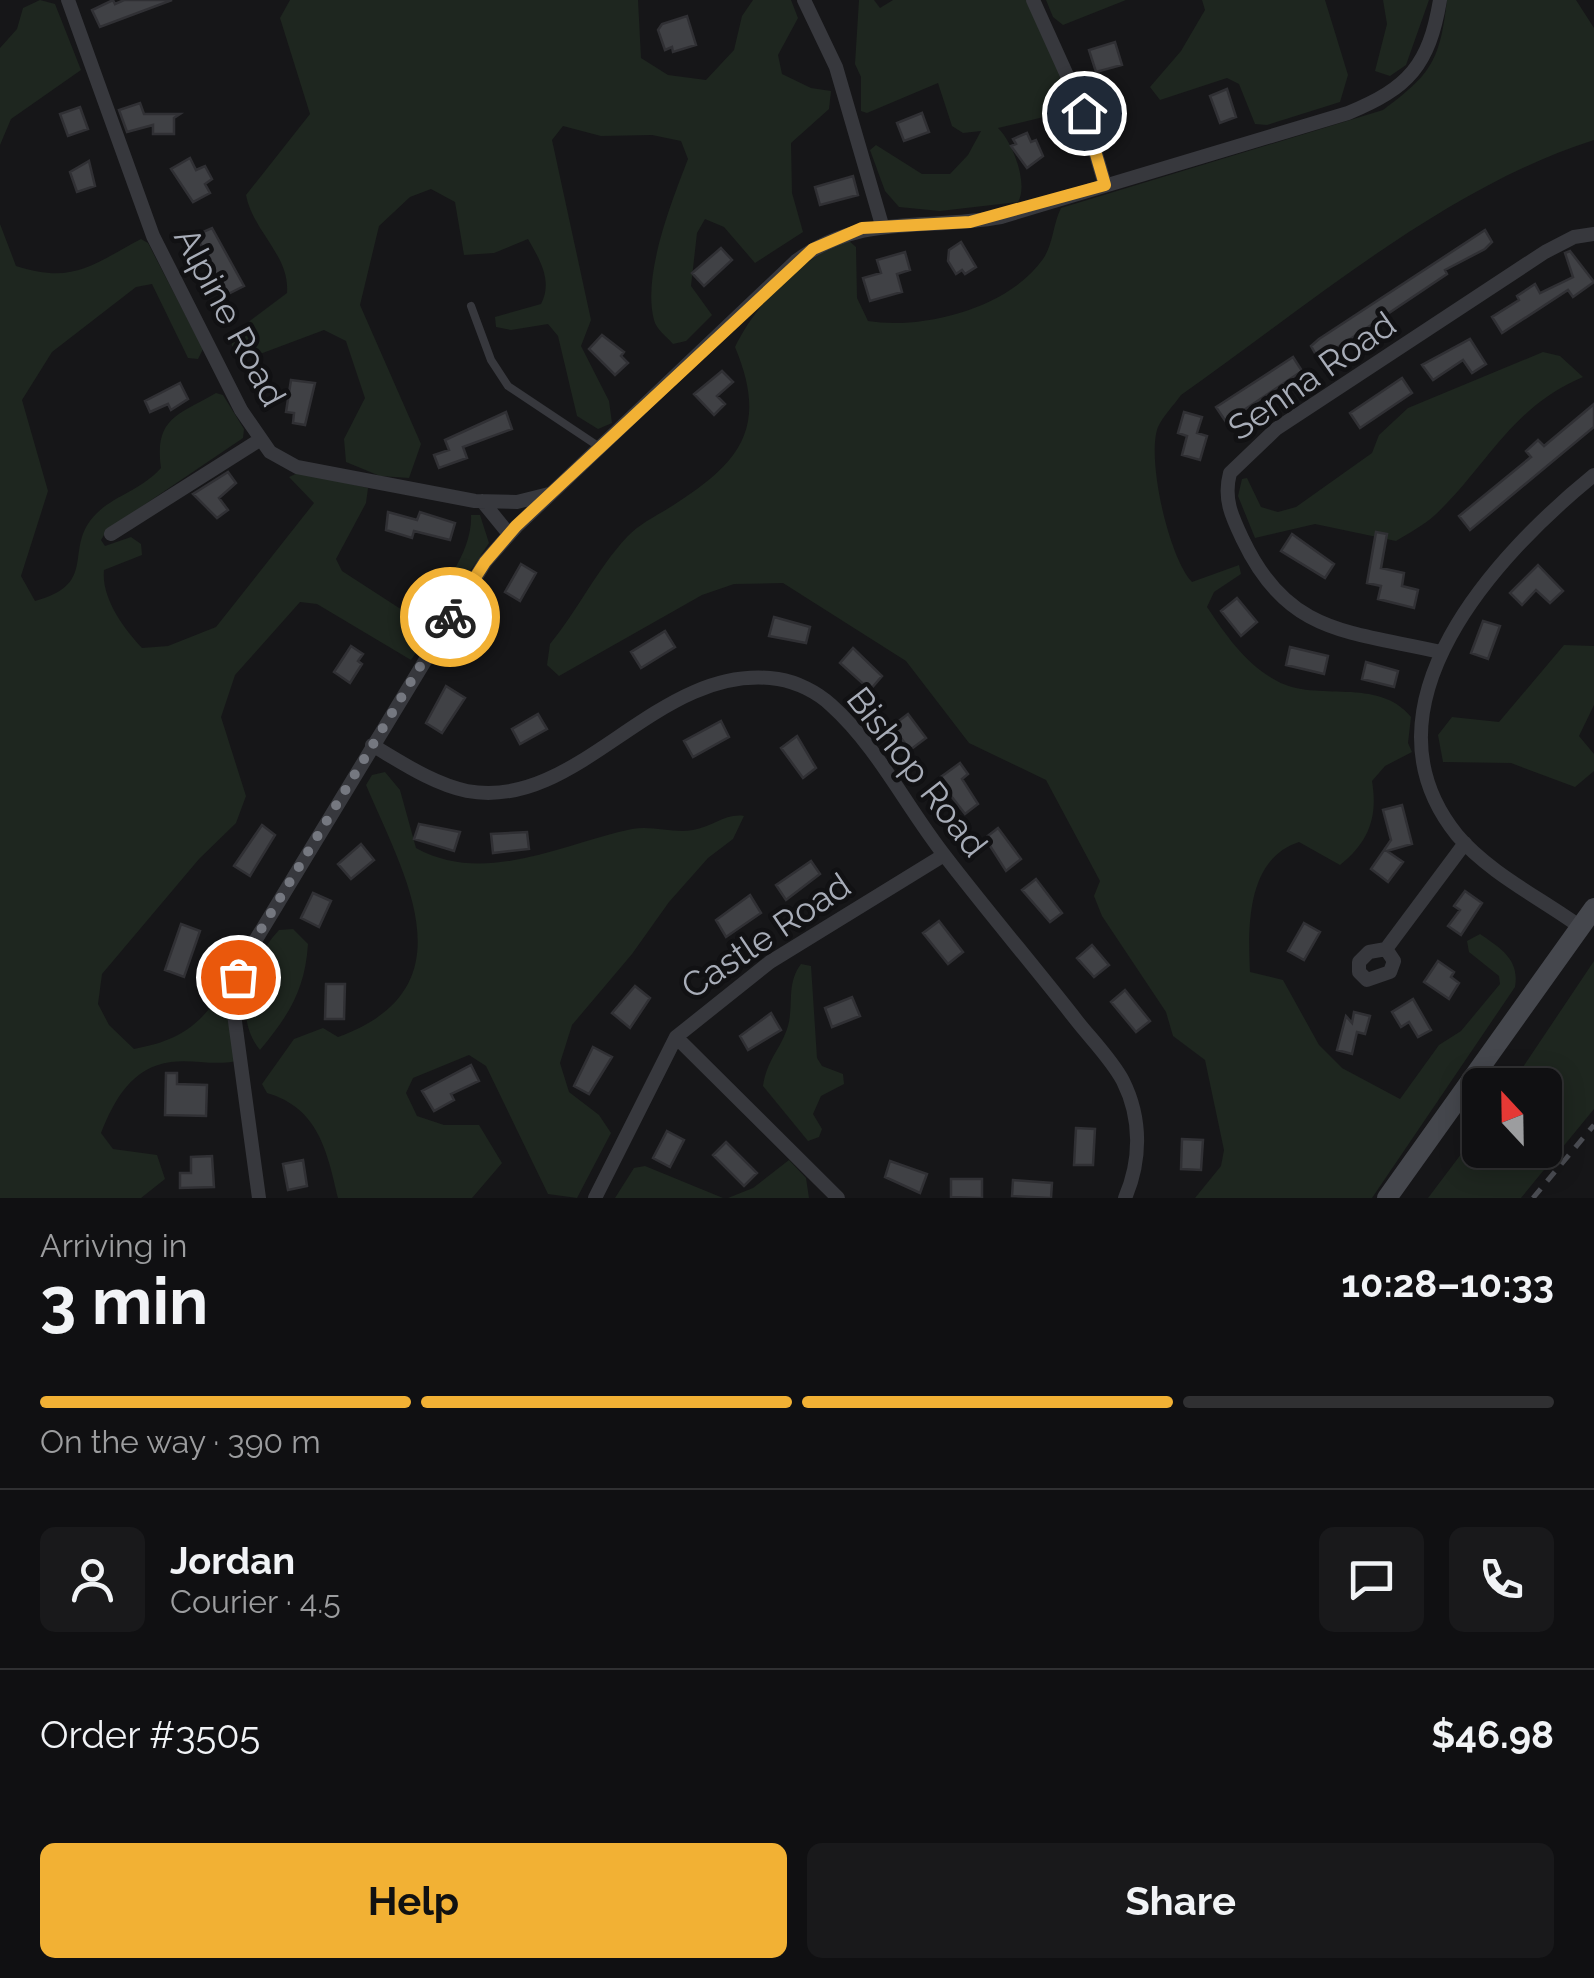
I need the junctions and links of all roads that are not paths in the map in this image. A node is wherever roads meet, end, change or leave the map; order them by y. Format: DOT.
graph roads {
  1 [pos="68,0"];
  2 [pos="804,0"];
  3 [pos="1033,0"];
  4 [pos="1440,0"];
  5 [pos="1105,185"];
  6 [pos="882,225"];
  7 [pos="1594,234"];
  8 [pos="471,306"];
  9 [pos="261,439"];
  10 [pos="601,448"];
  11 [pos="1594,475"];
  12 [pos="554,492"];
  13 [pos="482,501"];
  14 [pos="110,534"];
  15 [pos="509,534"];
  16 [pos="1441,652"];
  17 [pos="372,746"];
  18 [pos="1465,843"];
  19 [pos="944,855"];
  20 [pos="1594,908"];
  21 [pos="1579,926"];
  22 [pos="1386,948"];
  23 [pos="676,1037"];
  24 [pos="259,1198"];
  25 [pos="595,1198"];
  26 [pos="838,1198"];
  27 [pos="1125,1198"];
  28 [pos="1387,1198"];
  1 -- 9 [label="street, Alpine Road"];
  2 -- 6 [label="street"];
  3 -- 5 [label="street"];
  4 -- 5 [label="street"];
  5 -- 6 [label="street"];
  6 -- 10 [label="street"];
  7 -- 16 [label="street, Senna Road"];
  8 -- 10 [label="lane"];
  9 -- 13 [label="street, Alpine Road"];
  9 -- 14 [label="street"];
  10 -- 12 [label="street"];
  11 -- 16 [label="street"];
  12 -- 13 [label="street, Alpine Road"];
  12 -- 15 [label="street"];
  13 -- 15 [label="street"];
  15 -- 17 [label="street"];
  16 -- 18 [label="street"];
  17 -- 19 [label="street, Bishop Road"];
  17 -- 24 [label="street"];
  18 -- 21 [label="street"];
  18 -- 22 [label="street"];
  19 -- 23 [label="street, Castle Road"];
  19 -- 27 [label="street, Bishop Road"];
  20 -- 21 [label="street"];
  21 -- 28 [label="street"];
  23 -- 25 [label="street, Castle Road"];
  23 -- 26 [label="street"];
}
